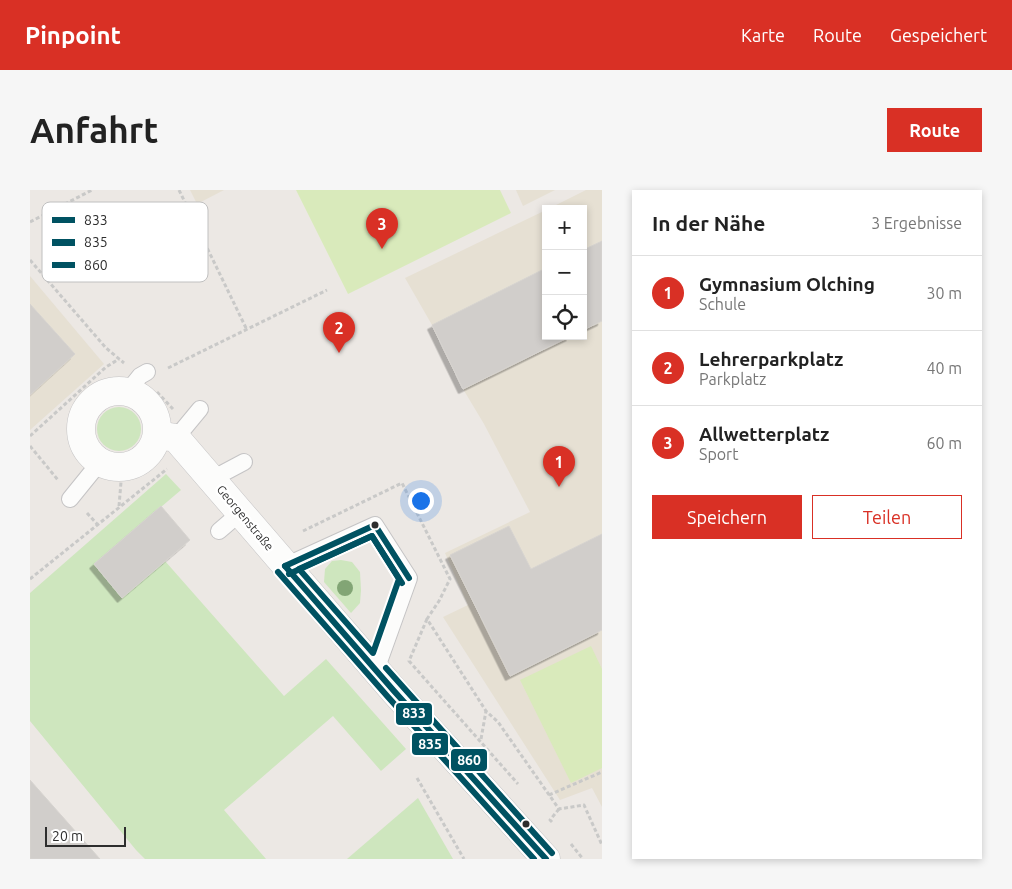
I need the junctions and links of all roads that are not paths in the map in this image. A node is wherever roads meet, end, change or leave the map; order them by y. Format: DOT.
graph roads {
  1 [pos="200,409"];
  2 [pos="177,437"];
  3 [pos="244,462"];
  4 [pos="111,464"];
  5 [pos="212,479"];
  6 [pos="70,499"];
  7 [pos="240,513"];
  8 [pos="219,531"];
  9 [pos="279,558"];
  10 [pos="376,670"];
  11 [pos="546,859"];
  1 -- 2 [label="lane"];
  2 -- 4 [label="street"];
  2 -- 4 [label="street"];
  2 -- 5 [label="street, Georgenstraße"];
  3 -- 5 [label="lane"];
  4 -- 6 [label="lane"];
  5 -- 7 [label="street, Georgenstraße"];
  7 -- 8 [label="lane"];
  7 -- 9 [label="street, Georgenstraße"];
  9 -- 10 [label="street, Georgenstraße"];
  9 -- 10 [label="lane"];
  10 -- 11 [label="street, Georgenstraße"];
}
